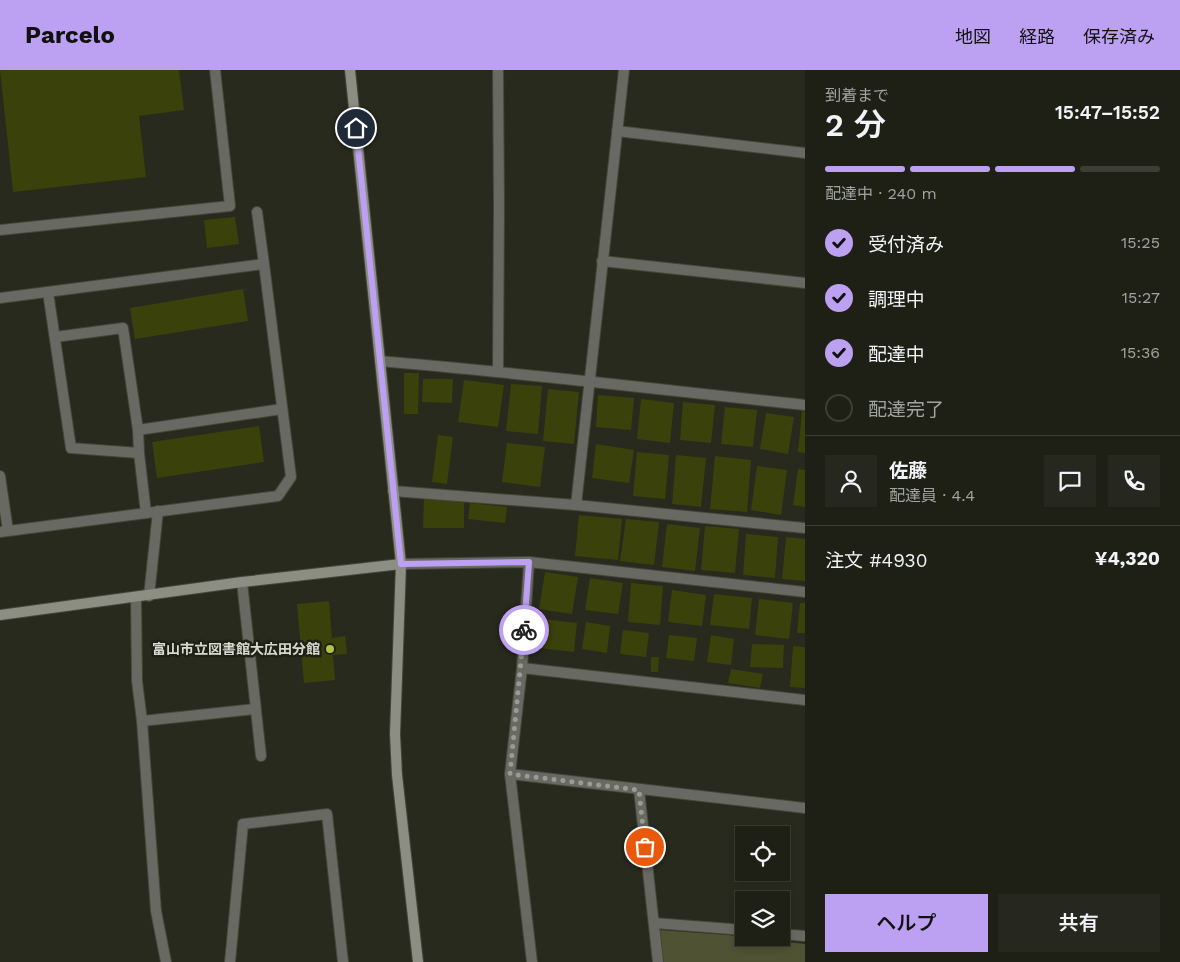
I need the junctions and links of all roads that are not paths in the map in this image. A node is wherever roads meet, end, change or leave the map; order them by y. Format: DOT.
graph roads {
  1 [pos="215,70"];
  2 [pos="350,70"];
  3 [pos="498,70"];
  4 [pos="624,70"];
  5 [pos="617,131"];
  6 [pos="805,153"];
  7 [pos="257,212"];
  8 [pos="0,230"];
  9 [pos="602,261"];
  10 [pos="264,264"];
  11 [pos="805,283"];
  12 [pos="48,292"];
  13 [pos="0,298"];
  14 [pos="55,337"];
  15 [pos="380,360"];
  16 [pos="498,371"];
  17 [pos="588,382"];
  18 [pos="805,405"];
  19 [pos="282,409"];
  20 [pos="138,430"];
  21 [pos="139,453"];
  22 [pos="0,476"];
  23 [pos="394,491"];
  24 [pos="576,505"];
  25 [pos="158,512"];
  26 [pos="146,513"];
  27 [pos="805,528"];
  28 [pos="4,531"];
  29 [pos="529,562"];
  30 [pos="401,564"];
  31 [pos="242,582"];
  32 [pos="805,592"];
  33 [pos="149,596"];
  34 [pos="136,598"];
  35 [pos="0,615"];
  36 [pos="522,668"];
  37 [pos="805,700"];
  38 [pos="255,709"];
  39 [pos="142,721"];
  40 [pos="261,756"];
  41 [pos="510,774"];
  42 [pos="639,790"];
  43 [pos="805,808"];
  44 [pos="654,924"];
  45 [pos="735,929"];
  46 [pos="790,935"];
  47 [pos="805,936"];
  48 [pos="166,962"];
  49 [pos="230,962"];
  50 [pos="343,962"];
  51 [pos="418,962"];
  52 [pos="529,962"];
  53 [pos="658,962"];
  1 -- 8 [label="street"];
  2 -- 15 [label="street"];
  3 -- 16 [label="street"];
  4 -- 5 [label="street"];
  5 -- 6 [label="street"];
  5 -- 9 [label="street"];
  7 -- 10 [label="street"];
  9 -- 11 [label="street"];
  9 -- 17 [label="street"];
  10 -- 12 [label="street"];
  10 -- 19 [label="street"];
  12 -- 13 [label="street"];
  12 -- 14 [label="street"];
  14 -- 20 [label="street"];
  14 -- 21 [label="street"];
  15 -- 16 [label="street"];
  15 -- 23 [label="street"];
  16 -- 17 [label="street"];
  17 -- 18 [label="street"];
  17 -- 24 [label="street"];
  19 -- 20 [label="street"];
  19 -- 25 [label="street"];
  20 -- 21 [label="street"];
  21 -- 26 [label="street"];
  22 -- 28 [label="street"];
  23 -- 24 [label="street"];
  23 -- 30 [label="street"];
  24 -- 27 [label="street"];
  25 -- 26 [label="street"];
  25 -- 33 [label="street"];
  26 -- 28 [label="street"];
  29 -- 30 [label="street"];
  29 -- 32 [label="street"];
  29 -- 36 [label="street"];
  30 -- 31 [label="street"];
  30 -- 51 [label="street"];
  31 -- 33 [label="street"];
  31 -- 38 [label="street"];
  33 -- 34 [label="street"];
  34 -- 35 [label="street"];
  34 -- 39 [label="street"];
  36 -- 37 [label="street"];
  36 -- 41 [label="street"];
  38 -- 39 [label="street"];
  38 -- 40 [label="street"];
  39 -- 48 [label="street"];
  41 -- 42 [label="street"];
  41 -- 52 [label="street"];
  42 -- 43 [label="street"];
  42 -- 44 [label="street"];
  44 -- 45 [label="street"];
  44 -- 53 [label="street"];
  46 -- 47 [label="street"];
  49 -- 50 [label="street"];
}
